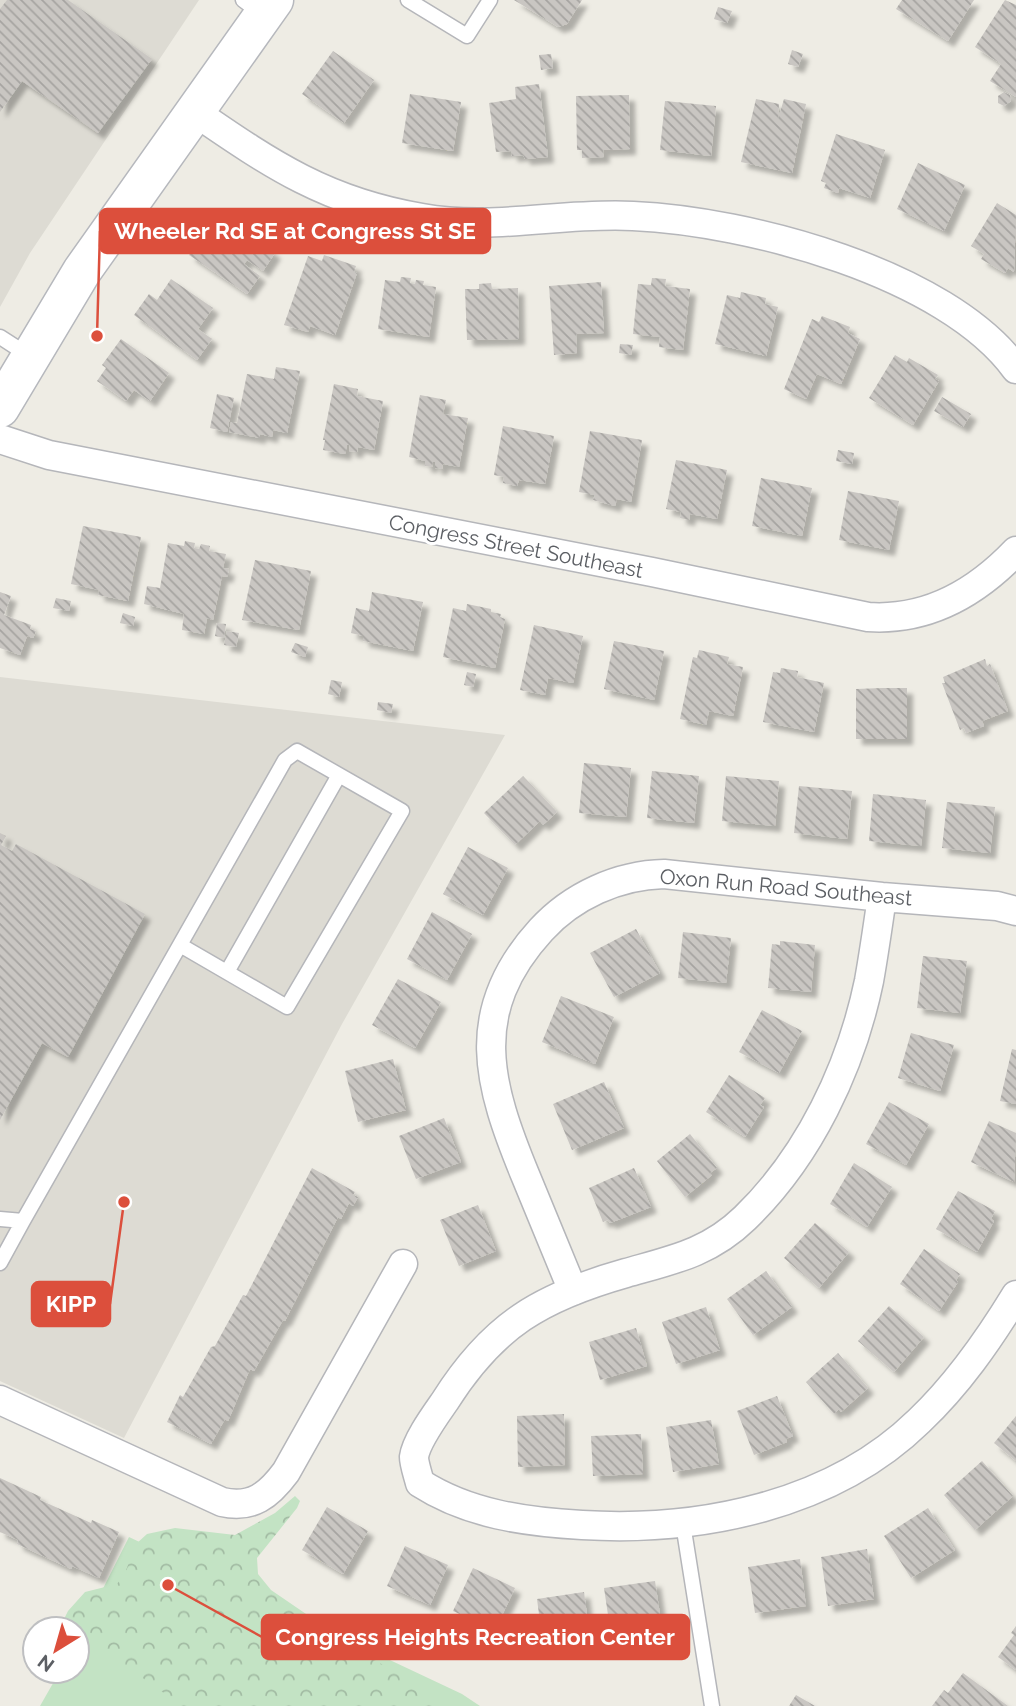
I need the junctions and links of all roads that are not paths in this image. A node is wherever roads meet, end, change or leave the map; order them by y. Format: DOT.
graph roads {
  1 [pos="408,0"];
  2 [pos="490,0"];
  3 [pos="260,5"];
  4 [pos="195,112"];
  5 [pos="15,347"];
  6 [pos="1016,369"];
  7 [pos="0,408"];
  8 [pos="0,439"];
  9 [pos="1016,551"];
  10 [pos="340,775"];
  11 [pos="882,897"];
  12 [pos="1016,911"];
  13 [pos="180,945"];
  14 [pos="227,972"];
  15 [pos="0,1220"];
  16 [pos="23,1221"];
  17 [pos="0,1262"];
  18 [pos="403,1264"];
  19 [pos="573,1291"];
  20 [pos="1016,1295"];
  21 [pos="0,1400"];
  22 [pos="683,1524"];
  23 [pos="712,1706"];
  1 -- 2 [label="lane"];
  3 -- 4 [label="main road"];
  4 -- 5 [label="main road"];
  4 -- 6 [label="street"];
  5 -- 7 [label="main road"];
  8 -- 9 [label="street, Congress Street Southeast"];
  10 -- 13 [label="lane"];
  10 -- 14 [label="lane"];
  10 -- 14 [label="lane"];
  11 -- 12 [label="street, Oxon Run Road Southeast"];
  11 -- 19 [label="street"];
  11 -- 19 [label="street, Oxon Run Road Southeast"];
  13 -- 14 [label="lane"];
  13 -- 16 [label="lane"];
  15 -- 16 [label="lane"];
  16 -- 17 [label="lane"];
  18 -- 21 [label="street"];
  19 -- 22 [label="street"];
  20 -- 22 [label="street"];
  22 -- 23 [label="lane"];
}
